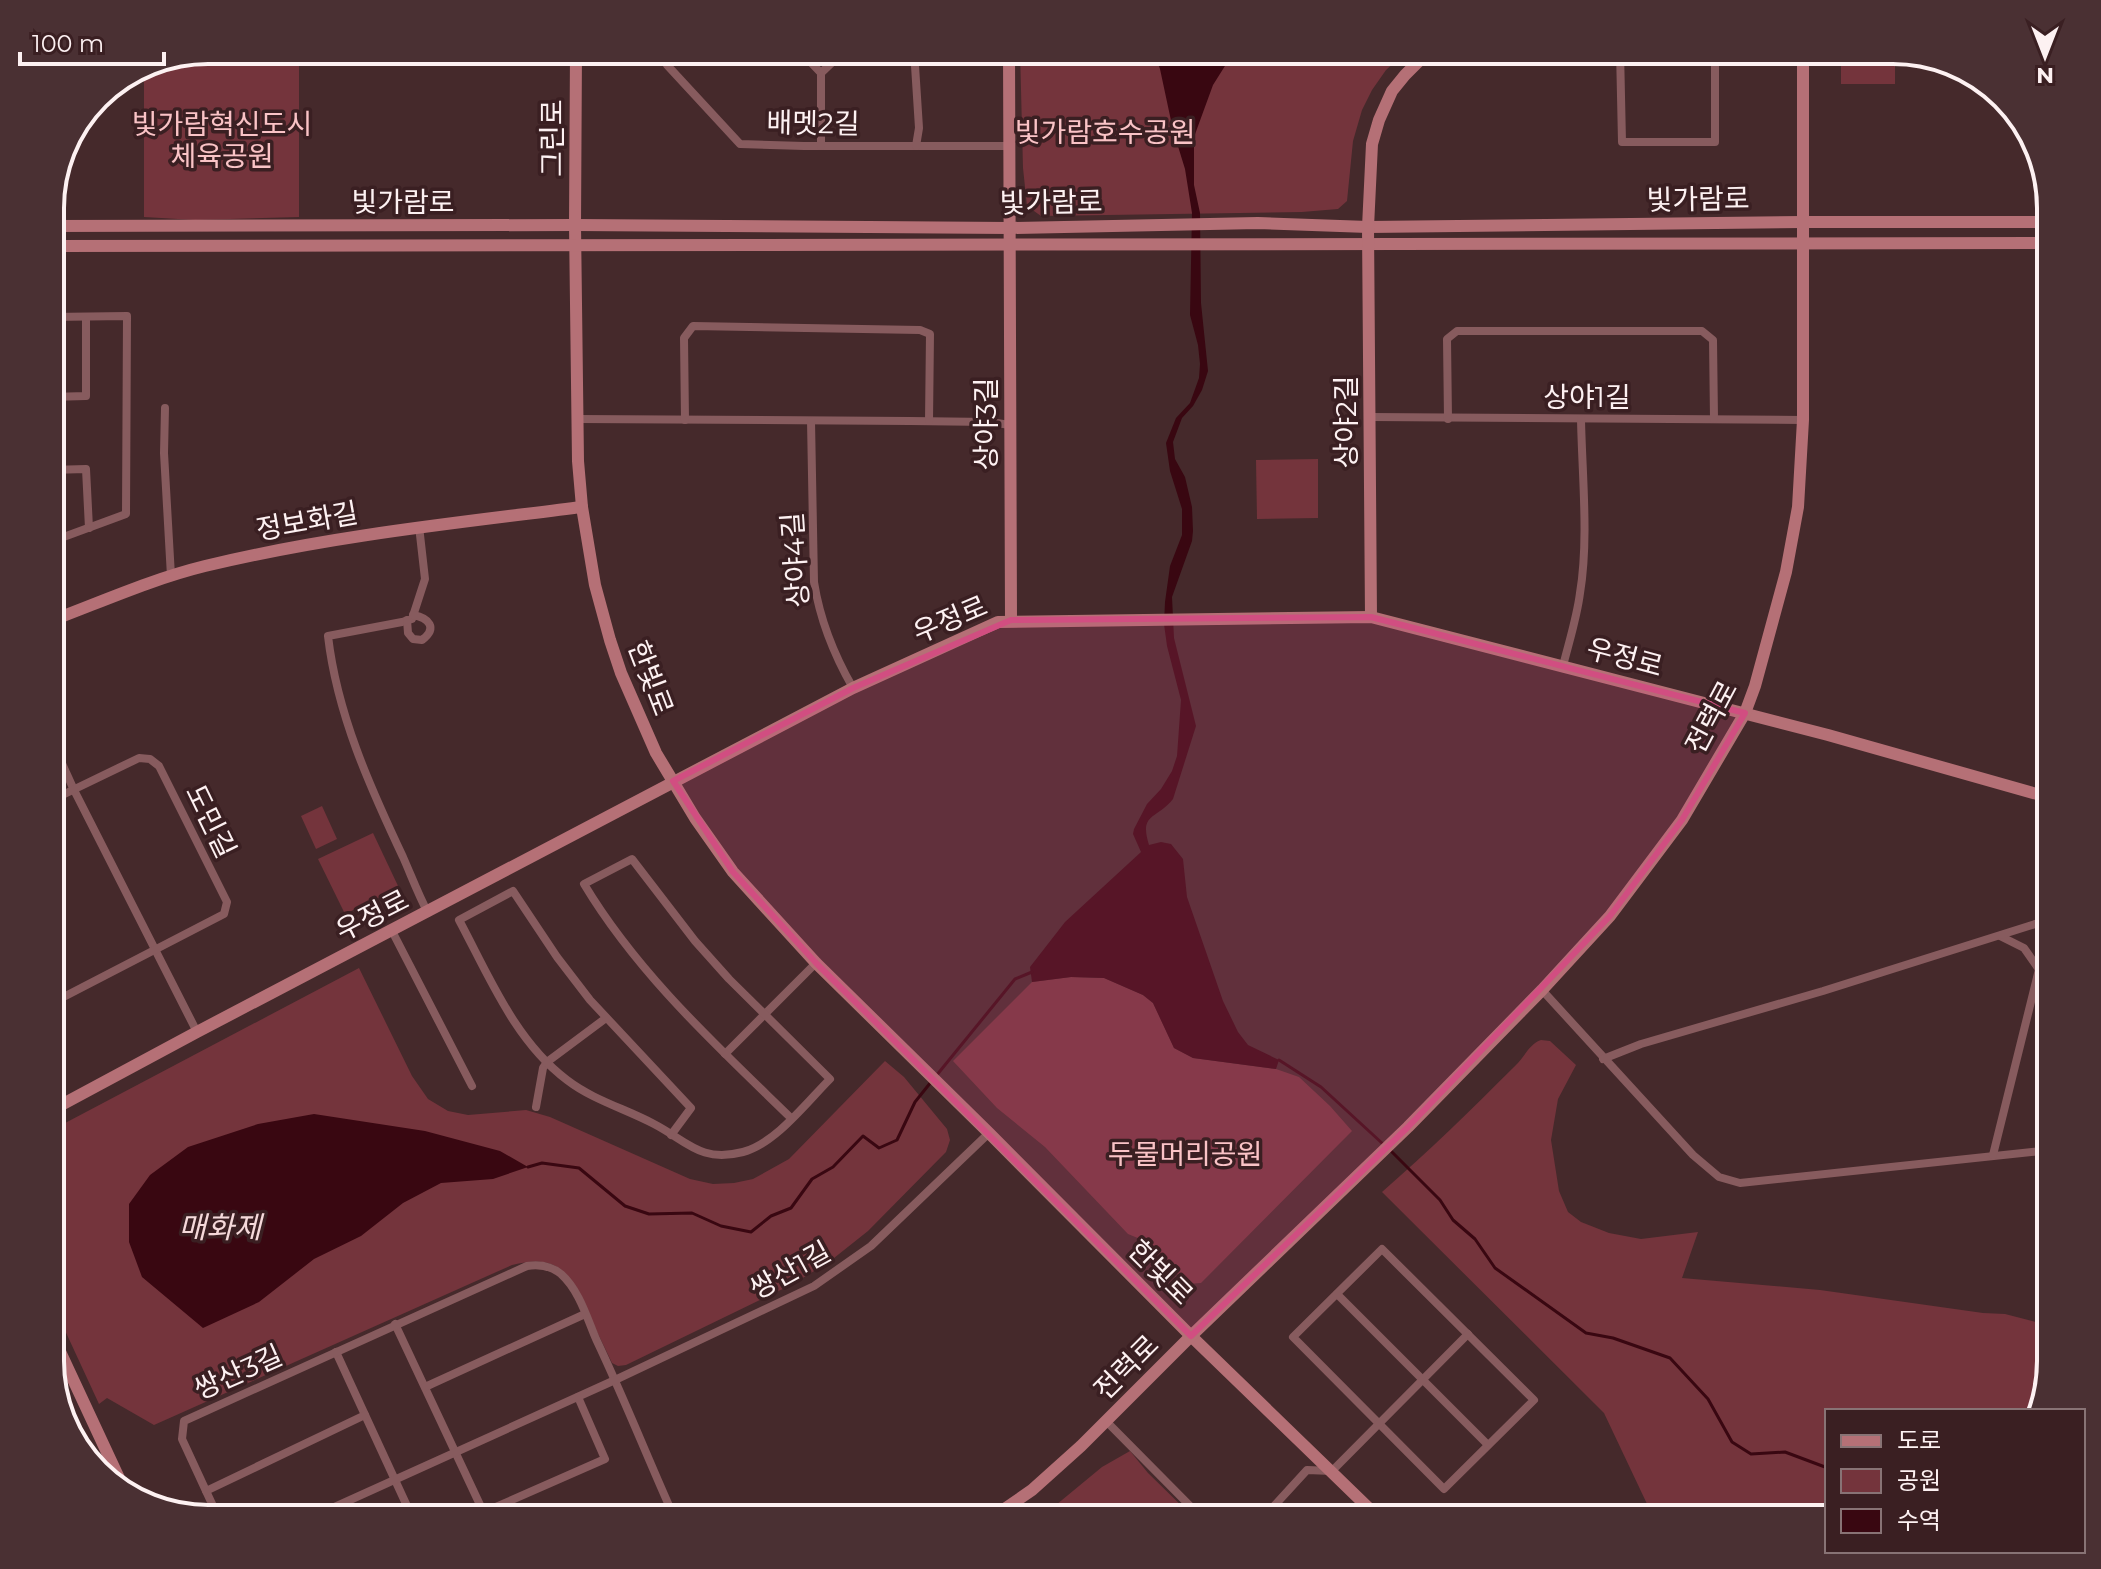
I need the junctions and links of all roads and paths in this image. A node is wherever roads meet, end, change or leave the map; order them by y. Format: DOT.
graph roads {
  1 [pos="576,64"];
  2 [pos="666,64"];
  3 [pos="812,64"];
  4 [pos="830,64"];
  5 [pos="915,64"];
  6 [pos="1009,64"];
  7 [pos="1416,64"];
  8 [pos="1620,64"];
  9 [pos="1715,64"];
  10 [pos="1803,64"];
  11 [pos="821,73"];
  12 [pos="821,146"];
  13 [pos="916,146"];
  14 [pos="1009,146"];
  15 [pos="1802,222"];
  16 [pos="2037,222"];
  17 [pos="575,225"];
  18 [pos="64,226"];
  19 [pos="1368,227"];
  20 [pos="1010,228"];
  21 [pos="2037,243"];
  22 [pos="1802,244"];
  23 [pos="1010,245"];
  24 [pos="1368,245"];
  25 [pos="64,246"];
  26 [pos="575,247"];
  27 [pos="64,317"];
  28 [pos="86,317"];
  29 [pos="64,397"];
  30 [pos="165,408"];
  31 [pos="1370,417"];
  32 [pos="577,419"];
  33 [pos="1448,419"];
  34 [pos="1581,419"];
  35 [pos="1714,419"];
  36 [pos="685,420"];
  37 [pos="1803,420"];
  38 [pos="811,421"];
  39 [pos="929,421"];
  40 [pos="1010,425"];
  41 [pos="64,470"];
  42 [pos="582,507"];
  43 [pos="419,526"];
  44 [pos="89,528"];
  45 [pos="64,537"];
  46 [pos="171,576"];
  47 [pos="64,616"];
  48 [pos="1371,617"];
  49 [pos="1011,620"];
  50 [pos="1563,666"];
  51 [pos="853,688"];
  52 [pos="1745,713"];
  53 [pos="64,768"];
  54 [pos="673,781"];
  55 [pos="74,790"];
  56 [pos="2037,794"];
  57 [pos="64,795"];
  58 [pos="428,913"];
  59 [pos="2037,924"];
  60 [pos="392,931"];
  61 [pos="1999,935"];
  62 [pos="156,950"];
  63 [pos="816,963"];
  64 [pos="2037,967"];
  65 [pos="2037,972"];
  66 [pos="1542,990"];
  67 [pos="64,997"];
  68 [pos="764,1014"];
  69 [pos="606,1018"];
  70 [pos="197,1032"];
  71 [pos="725,1054"];
  72 [pos="1603,1059"];
  73 [pos="547,1062"];
  74 [pos="472,1086"];
  75 [pos="64,1103"];
  76 [pos="536,1107"];
  77 [pos="791,1118"];
  78 [pos="989,1133"];
  79 [pos="671,1135"];
  80 [pos="2037,1151"];
  81 [pos="1993,1155"];
  82 [pos="1337,1294"];
  83 [pos="585,1314"];
  84 [pos="395,1324"];
  85 [pos="1468,1334"];
  86 [pos="1191,1336"];
  87 [pos="336,1352"];
  88 [pos="64,1360"];
  89 [pos="615,1380"];
  90 [pos="1423,1380"];
  91 [pos="425,1387"];
  92 [pos="578,1397"];
  93 [pos="365,1415"];
  94 [pos="1106,1421"];
  95 [pos="1379,1424"];
  96 [pos="1488,1445"];
  97 [pos="456,1453"];
  98 [pos="116,1471"];
  99 [pos="1332,1471"];
  100 [pos="396,1480"];
  101 [pos="206,1491"];
  102 [pos="212,1505"];
  103 [pos="340,1505"];
  104 [pos="407,1505"];
  105 [pos="480,1505"];
  106 [pos="500,1505"];
  107 [pos="669,1505"];
  108 [pos="1010,1505"];
  109 [pos="1189,1505"];
  110 [pos="1275,1505"];
  111 [pos="1366,1505"];
  1 -- 17 [label="street, 그린로"];
  2 -- 12 [label="street, 배멧2길"];
  3 -- 11 [label="street"];
  4 -- 11 [label="street"];
  5 -- 13 [label="street"];
  6 -- 14 [label="street, 상야3길"];
  7 -- 19 [label="street, 상야2길"];
  8 -- 9 [label="street"];
  10 -- 15 [label="street, 전력로"];
  11 -- 12 [label="street"];
  12 -- 13 [label="street, 배멧2길"];
  13 -- 14 [label="street, 배멧2길"];
  14 -- 20 [label="street, 상야3길"];
  15 -- 16 [label="street, 빛가람로"];
  15 -- 19 [label="street, 빛가람로"];
  15 -- 22 [label="street, 전력로"];
  17 -- 18 [label="street, 빛가람로"];
  17 -- 20 [label="street, 빛가람로"];
  17 -- 26 [label="street, 한빛로"];
  19 -- 20 [label="street, 빛가람로"];
  19 -- 24 [label="street, 상야2길"];
  20 -- 23 [label="street, 상야3길"];
  21 -- 22 [label="street, 빛가람로"];
  22 -- 24 [label="street, 빛가람로"];
  22 -- 37 [label="street, 전력로"];
  23 -- 24 [label="street, 빛가람로"];
  23 -- 26 [label="street, 빛가람로"];
  23 -- 40 [label="street, 상야3길"];
  24 -- 31 [label="street, 상야2길"];
  25 -- 26 [label="street, 빛가람로"];
  26 -- 32 [label="street, 한빛로"];
  27 -- 28 [label="street"];
  28 -- 29 [label="street"];
  28 -- 44 [label="street"];
  30 -- 46 [label="street"];
  31 -- 33 [label="street, 상야1길"];
  31 -- 48 [label="street, 상야2길"];
  32 -- 36 [label="street"];
  32 -- 42 [label="street, 한빛로"];
  33 -- 34 [label="street, 상야1길"];
  33 -- 35 [label="street"];
  34 -- 35 [label="street, 상야1길"];
  34 -- 50 [label="street"];
  35 -- 37 [label="street, 상야1길"];
  36 -- 38 [label="street"];
  36 -- 39 [label="street"];
  37 -- 52 [label="street, 전력로"];
  38 -- 39 [label="street"];
  38 -- 51 [label="street, 상야4길"];
  39 -- 40 [label="street"];
  40 -- 49 [label="street, 상야3길"];
  41 -- 44 [label="street"];
  42 -- 43 [label="street, 정보화길"];
  42 -- 54 [label="street, 한빛로"];
  43 -- 46 [label="street, 정보화길"];
  43 -- 58 [label="street"];
  44 -- 45 [label="street"];
  46 -- 47 [label="street, 정보화길"];
  48 -- 49 [label="street, 우정로"];
  48 -- 50 [label="street, 우정로"];
  49 -- 51 [label="street, 우정로"];
  50 -- 52 [label="street, 우정로"];
  51 -- 54 [label="street, 우정로"];
  52 -- 56 [label="street, 우정로"];
  52 -- 66 [label="street, 전력로"];
  53 -- 55 [label="street"];
  54 -- 58 [label="street, 우정로"];
  54 -- 63 [label="street, 한빛로"];
  55 -- 57 [label="street, 도민길"];
  55 -- 62 [label="street"];
  55 -- 62 [label="street, 도민길"];
  58 -- 60 [label="street, 우정로"];
  59 -- 61 [label="street"];
  60 -- 70 [label="street, 우정로"];
  60 -- 74 [label="street"];
  61 -- 64 [label="street"];
  61 -- 72 [label="street"];
  62 -- 67 [label="street, 도민길"];
  62 -- 70 [label="street"];
  63 -- 68 [label="street"];
  63 -- 78 [label="street, 한빛로"];
  65 -- 81 [label="street"];
  66 -- 72 [label="street"];
  66 -- 86 [label="street, 전력로"];
  68 -- 71 [label="street"];
  68 -- 71 [label="street"];
  68 -- 77 [label="street"];
  69 -- 73 [label="street"];
  69 -- 73 [label="street"];
  69 -- 79 [label="street"];
  70 -- 75 [label="street, 우정로"];
  71 -- 77 [label="street"];
  72 -- 81 [label="street"];
  73 -- 76 [label="street"];
  73 -- 79 [label="street"];
  77 -- 79 [label="street"];
  78 -- 86 [label="street, 한빛로"];
  78 -- 89 [label="street, 쌍산1길"];
  80 -- 81 [label="street"];
  82 -- 85 [label="street"];
  82 -- 90 [label="street"];
  82 -- 95 [label="street"];
  83 -- 84 [label="street, 쌍산3길"];
  83 -- 89 [label="street, 쌍산3길"];
  83 -- 91 [label="street"];
  84 -- 87 [label="street, 쌍산3길"];
  84 -- 91 [label="street"];
  85 -- 90 [label="street"];
  85 -- 96 [label="street"];
  86 -- 94 [label="street, 전력로"];
  86 -- 99 [label="street, 한빛로"];
  87 -- 93 [label="street"];
  87 -- 101 [label="street, 쌍산3길"];
  88 -- 98 [label="street"];
  89 -- 92 [label="street, 쌍산1길"];
  89 -- 107 [label="street, 쌍산3길"];
  90 -- 95 [label="street"];
  90 -- 96 [label="street"];
  91 -- 97 [label="street"];
  92 -- 97 [label="street, 쌍산1길"];
  92 -- 106 [label="street"];
  93 -- 100 [label="street"];
  93 -- 101 [label="street"];
  94 -- 108 [label="street, 전력로"];
  94 -- 109 [label="street"];
  95 -- 96 [label="street"];
  95 -- 99 [label="street"];
  97 -- 100 [label="street, 쌍산1길"];
  97 -- 105 [label="street"];
  99 -- 110 [label="street"];
  99 -- 111 [label="street, 한빛로"];
  100 -- 103 [label="street, 쌍산1길"];
  100 -- 104 [label="street"];
  101 -- 102 [label="street, 쌍산3길"];
}
